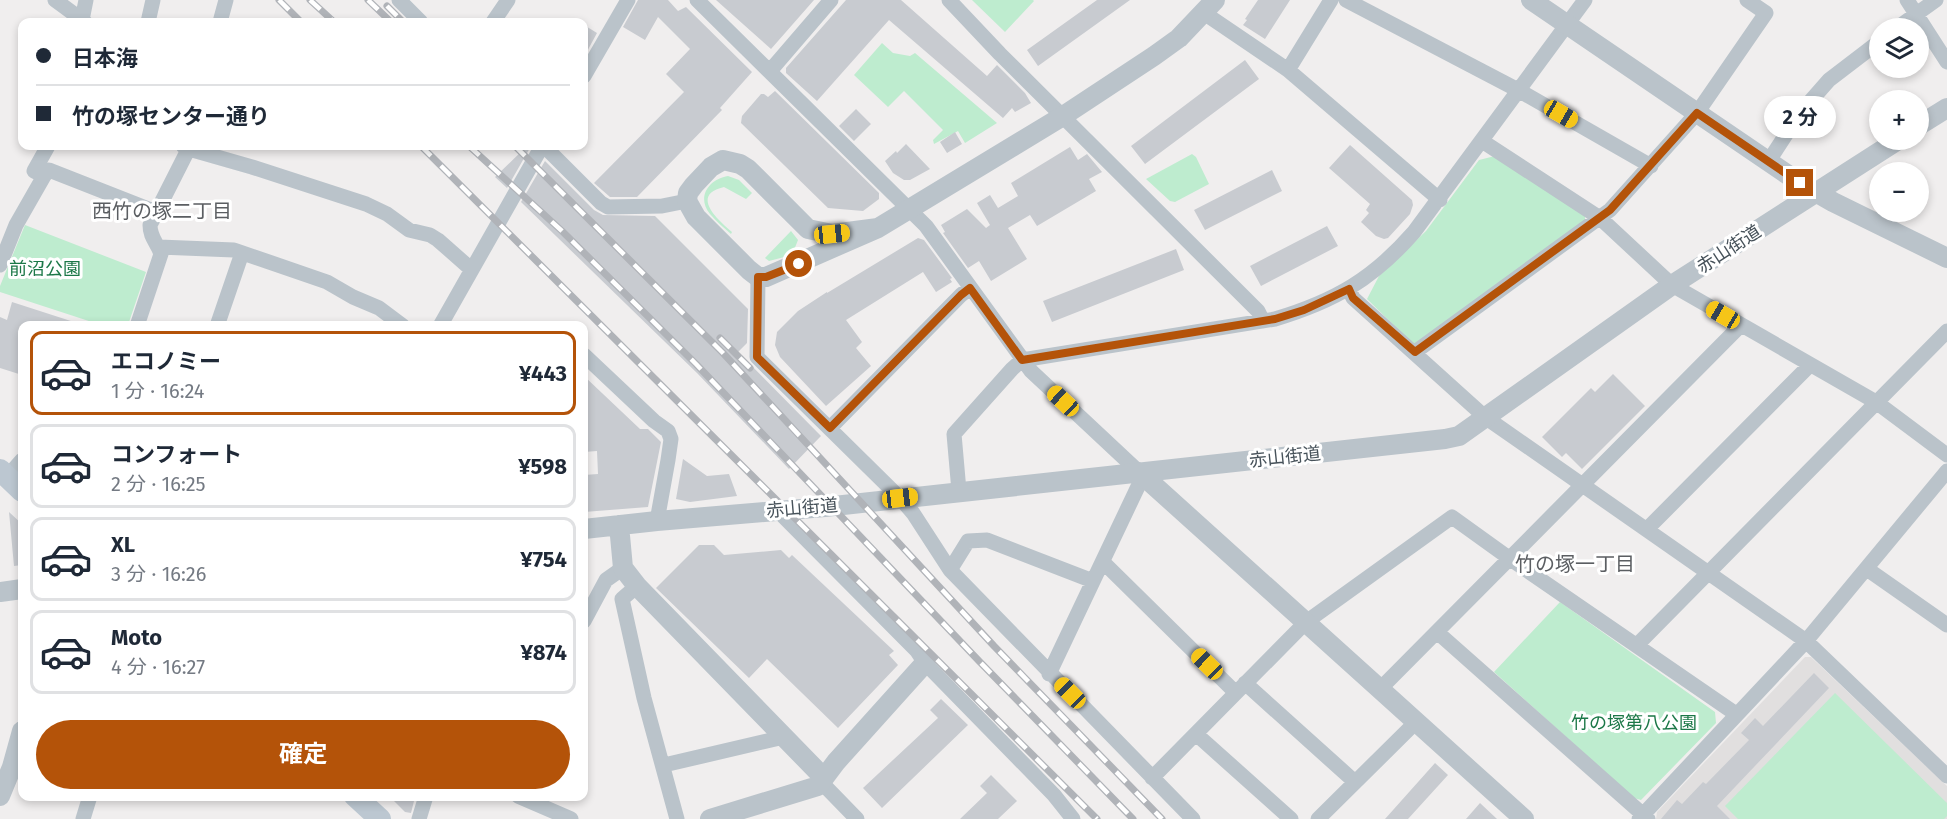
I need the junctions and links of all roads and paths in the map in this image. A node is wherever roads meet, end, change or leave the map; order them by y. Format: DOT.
graph roads {
  1 [pos="55,0"];
  2 [pos="86,0"];
  3 [pos="153,0"];
  4 [pos="226,0"];
  5 [pos="399,0"];
  6 [pos="508,0"];
  7 [pos="628,0"];
  8 [pos="697,0"];
  9 [pos="831,0"];
  10 [pos="948,0"];
  11 [pos="1331,0"];
  12 [pos="1346,0"];
  13 [pos="1531,0"];
  14 [pos="1585,0"];
  15 [pos="1747,0"];
  16 [pos="1907,0"];
  17 [pos="1936,0"];
  18 [pos="1210,6"];
  19 [pos="1916,15"];
  20 [pos="79,18"];
  21 [pos="83,18"];
  22 [pos="149,18"];
  23 [pos="221,18"];
  24 [pos="417,18"];
  25 [pos="496,18"];
  26 [pos="1912,18"];
  27 [pos="1567,24"];
  28 [pos="1869,49"];
  29 [pos="1947,62"];
  30 [pos="588,69"];
  31 [pos="1287,70"];
  32 [pos="770,71"];
  33 [pos="1518,90"];
  34 [pos="1947,108"];
  35 [pos="1697,113"];
  36 [pos="1063,116"];
  37 [pos="1929,119"];
  38 [pos="1482,141"];
  39 [pos="46,150"];
  40 [pos="186,150"];
  41 [pos="197,150"];
  42 [pos="541,150"];
  43 [pos="547,150"];
  44 [pos="1883,150"];
  45 [pos="1768,162"];
  46 [pos="1651,166"];
  47 [pos="44,176"];
  48 [pos="1816,193"];
  49 [pos="1440,200"];
  50 [pos="687,201"];
  51 [pos="910,209"];
  52 [pos="156,212"];
  53 [pos="1600,218"];
  54 [pos="878,228"];
  55 [pos="807,229"];
  56 [pos="159,247"];
  57 [pos="242,253"];
  58 [pos="1947,258"];
  59 [pos="799,264"];
  60 [pos="0,265"];
  61 [pos="471,269"];
  62 [pos="758,277"];
  63 [pos="1672,285"];
  64 [pos="970,288"];
  65 [pos="1349,289"];
  66 [pos="139,321"];
  67 [pos="220,321"];
  68 [pos="396,321"];
  69 [pos="443,321"];
  70 [pos="1263,321"];
  71 [pos="1741,325"];
  72 [pos="1947,331"];
  73 [pos="1415,352"];
  74 [pos="588,359"];
  75 [pos="1022,360"];
  76 [pos="1810,365"];
  77 [pos="1876,402"];
  78 [pos="1485,417"];
  79 [pos="830,428"];
  80 [pos="1947,455"];
  81 [pos="1947,471"];
  82 [pos="1141,474"];
  83 [pos="1583,486"];
  84 [pos="959,491"];
  85 [pos="900,498"];
  86 [pos="778,511"];
  87 [pos="657,521"];
  88 [pos="620,525"];
  89 [pos="588,529"];
  90 [pos="1647,529"];
  91 [pos="1509,558"];
  92 [pos="1103,562"];
  93 [pos="623,568"];
  94 [pos="1867,569"];
  95 [pos="951,570"];
  96 [pos="1709,572"];
  97 [pos="1093,581"];
  98 [pos="637,586"];
  99 [pos="18,590"];
  100 [pos="0,592"];
  101 [pos="588,614"];
  102 [pos="1306,622"];
  103 [pos="1947,625"];
  104 [pos="1437,632"];
  105 [pos="1806,641"];
  106 [pos="1637,645"];
  107 [pos="925,663"];
  108 [pos="1050,674"];
  109 [pos="1240,688"];
  110 [pos="1380,689"];
  111 [pos="1736,714"];
  112 [pos="1416,722"];
  113 [pos="1196,734"];
  114 [pos="784,737"];
  115 [pos="18,743"];
  116 [pos="13,759"];
  117 [pos="664,765"];
  118 [pos="1947,776"];
  119 [pos="1152,778"];
  120 [pos="822,780"];
  121 [pos="1355,782"];
  122 [pos="0,796"];
  123 [pos="88,801"];
  124 [pos="360,801"];
  125 [pos="424,801"];
  126 [pos="530,801"];
  127 [pos="1643,818"];
  128 [pos="83,819"];
  129 [pos="380,819"];
  130 [pos="419,819"];
  131 [pos="571,819"];
  132 [pos="677,819"];
  133 [pos="710,819"];
  134 [pos="857,819"];
  135 [pos="1073,819"];
  136 [pos="1193,819"];
  137 [pos="1291,819"];
  138 [pos="1318,819"];
  139 [pos="1524,819"];
  1 -- 20 [label="street"];
  2 -- 21 [label="street"];
  3 -- 22 [label="street"];
  4 -- 23 [label="street"];
  5 -- 24 [label="street"];
  6 -- 25 [label="street"];
  7 -- 30 [label="street"];
  8 -- 32 [label="street"];
  9 -- 32 [label="street"];
  10 -- 36 [label="street"];
  11 -- 31 [label="street"];
  12 -- 33 [label="street"];
  13 -- 27 [label="street"];
  14 -- 27 [label="street"];
  15 -- 35 [label="street"];
  16 -- 19 [label="street"];
  17 -- 19 [label="street"];
  18 -- 31 [label="street"];
  18 -- 36 [label="street"];
  19 -- 26 [label="street"];
  19 -- 29 [label="street"];
  27 -- 33 [label="street"];
  27 -- 35 [label="street"];
  28 -- 45 [label="street"];
  31 -- 49 [label="street"];
  32 -- 51 [label="street"];
  33 -- 38 [label="street"];
  33 -- 46 [label="street"];
  34 -- 37 [label="street"];
  35 -- 45 [label="street"];
  35 -- 46 [label="street"];
  36 -- 51 [label="street"];
  36 -- 70 [label="street"];
  38 -- 49 [label="street"];
  38 -- 53 [label="street"];
  39 -- 47 [label="street"];
  40 -- 52 [label="street"];
  41 -- 61 [label="street"];
  42 -- 61 [label="street"];
  43 -- 50 [label="street"];
  44 -- 48 [label="street, 赤山街道"];
  45 -- 48 [label="street"];
  46 -- 53 [label="street"];
  47 -- 52 [label="street"];
  47 -- 60 [label="street"];
  48 -- 58 [label="street"];
  48 -- 63 [label="street, 赤山街道"];
  49 -- 65 [label="street"];
  50 -- 55 [label="street"];
  50 -- 62 [label="street"];
  51 -- 54 [label="street"];
  51 -- 64 [label="street"];
  52 -- 56 [label="street"];
  53 -- 63 [label="street"];
  53 -- 73 [label="street"];
  54 -- 55 [label="street"];
  54 -- 59 [label="street"];
  55 -- 59 [label="street"];
  56 -- 57 [label="street"];
  56 -- 66 [label="street"];
  57 -- 67 [label="street"];
  57 -- 68 [label="street"];
  59 -- 62 [label="street"];
  61 -- 69 [label="street"];
  62 -- 79 [label="street"];
  63 -- 71 [label="street"];
  63 -- 78 [label="street, 赤山街道"];
  64 -- 75 [label="street"];
  64 -- 79 [label="street"];
  65 -- 70 [label="street"];
  65 -- 73 [label="street"];
  70 -- 75 [label="street"];
  71 -- 76 [label="street"];
  71 -- 83 [label="street"];
  72 -- 77 [label="street"];
  73 -- 78 [label="street"];
  74 -- 87 [label="street"];
  75 -- 82 [label="street"];
  75 -- 84 [label="street"];
  76 -- 77 [label="street"];
  76 -- 90 [label="street"];
  77 -- 80 [label="street"];
  77 -- 96 [label="street"];
  78 -- 82 [label="street, 赤山街道"];
  78 -- 83 [label="street"];
  79 -- 85 [label="street"];
  81 -- 94 [label="street"];
  82 -- 84 [label="street, 赤山街道"];
  82 -- 92 [label="street"];
  82 -- 102 [label="street"];
  83 -- 90 [label="street"];
  83 -- 91 [label="street"];
  84 -- 85 [label="street, 赤山街道"];
  85 -- 86 [label="street, 赤山街道"];
  85 -- 95 [label="street"];
  86 -- 87 [label="street, 赤山街道"];
  86 -- 107 [label="street"];
  87 -- 88 [label="street, 赤山街道"];
  88 -- 89 [label="street, 赤山街道"];
  88 -- 93 [label="street"];
  90 -- 96 [label="street"];
  91 -- 102 [label="street"];
  91 -- 104 [label="street"];
  91 -- 106 [label="street"];
  92 -- 97 [label="street"];
  92 -- 109 [label="street"];
  93 -- 98 [label="street"];
  93 -- 101 [label="street"];
  94 -- 103 [label="street"];
  94 -- 105 [label="street"];
  95 -- 97 [label="street"];
  95 -- 108 [label="street"];
  96 -- 105 [label="street"];
  96 -- 106 [label="street"];
  97 -- 108 [label="street"];
  98 -- 114 [label="street"];
  98 -- 117 [label="street"];
  99 -- 100 [label="street"];
  102 -- 109 [label="street"];
  102 -- 110 [label="street"];
  104 -- 110 [label="street"];
  104 -- 127 [label="street"];
  105 -- 111 [label="street"];
  105 -- 118 [label="street"];
  106 -- 111 [label="street"];
  107 -- 120 [label="street"];
  107 -- 135 [label="street"];
  108 -- 119 [label="street"];
  109 -- 113 [label="street"];
  109 -- 121 [label="street"];
  110 -- 112 [label="street"];
  111 -- 127 [label="street"];
  112 -- 121 [label="street"];
  112 -- 139 [label="street"];
  113 -- 119 [label="street"];
  113 -- 137 [label="street"];
  114 -- 117 [label="street"];
  114 -- 120 [label="street"];
  115 -- 116 [label="street"];
  116 -- 122 [label="street"];
  117 -- 132 [label="street"];
  119 -- 136 [label="street"];
  120 -- 133 [label="street"];
  120 -- 134 [label="street"];
  121 -- 138 [label="street"];
  123 -- 128 [label="street"];
  124 -- 129 [label="main road"];
  125 -- 130 [label="street"];
  126 -- 131 [label="street"];
}
